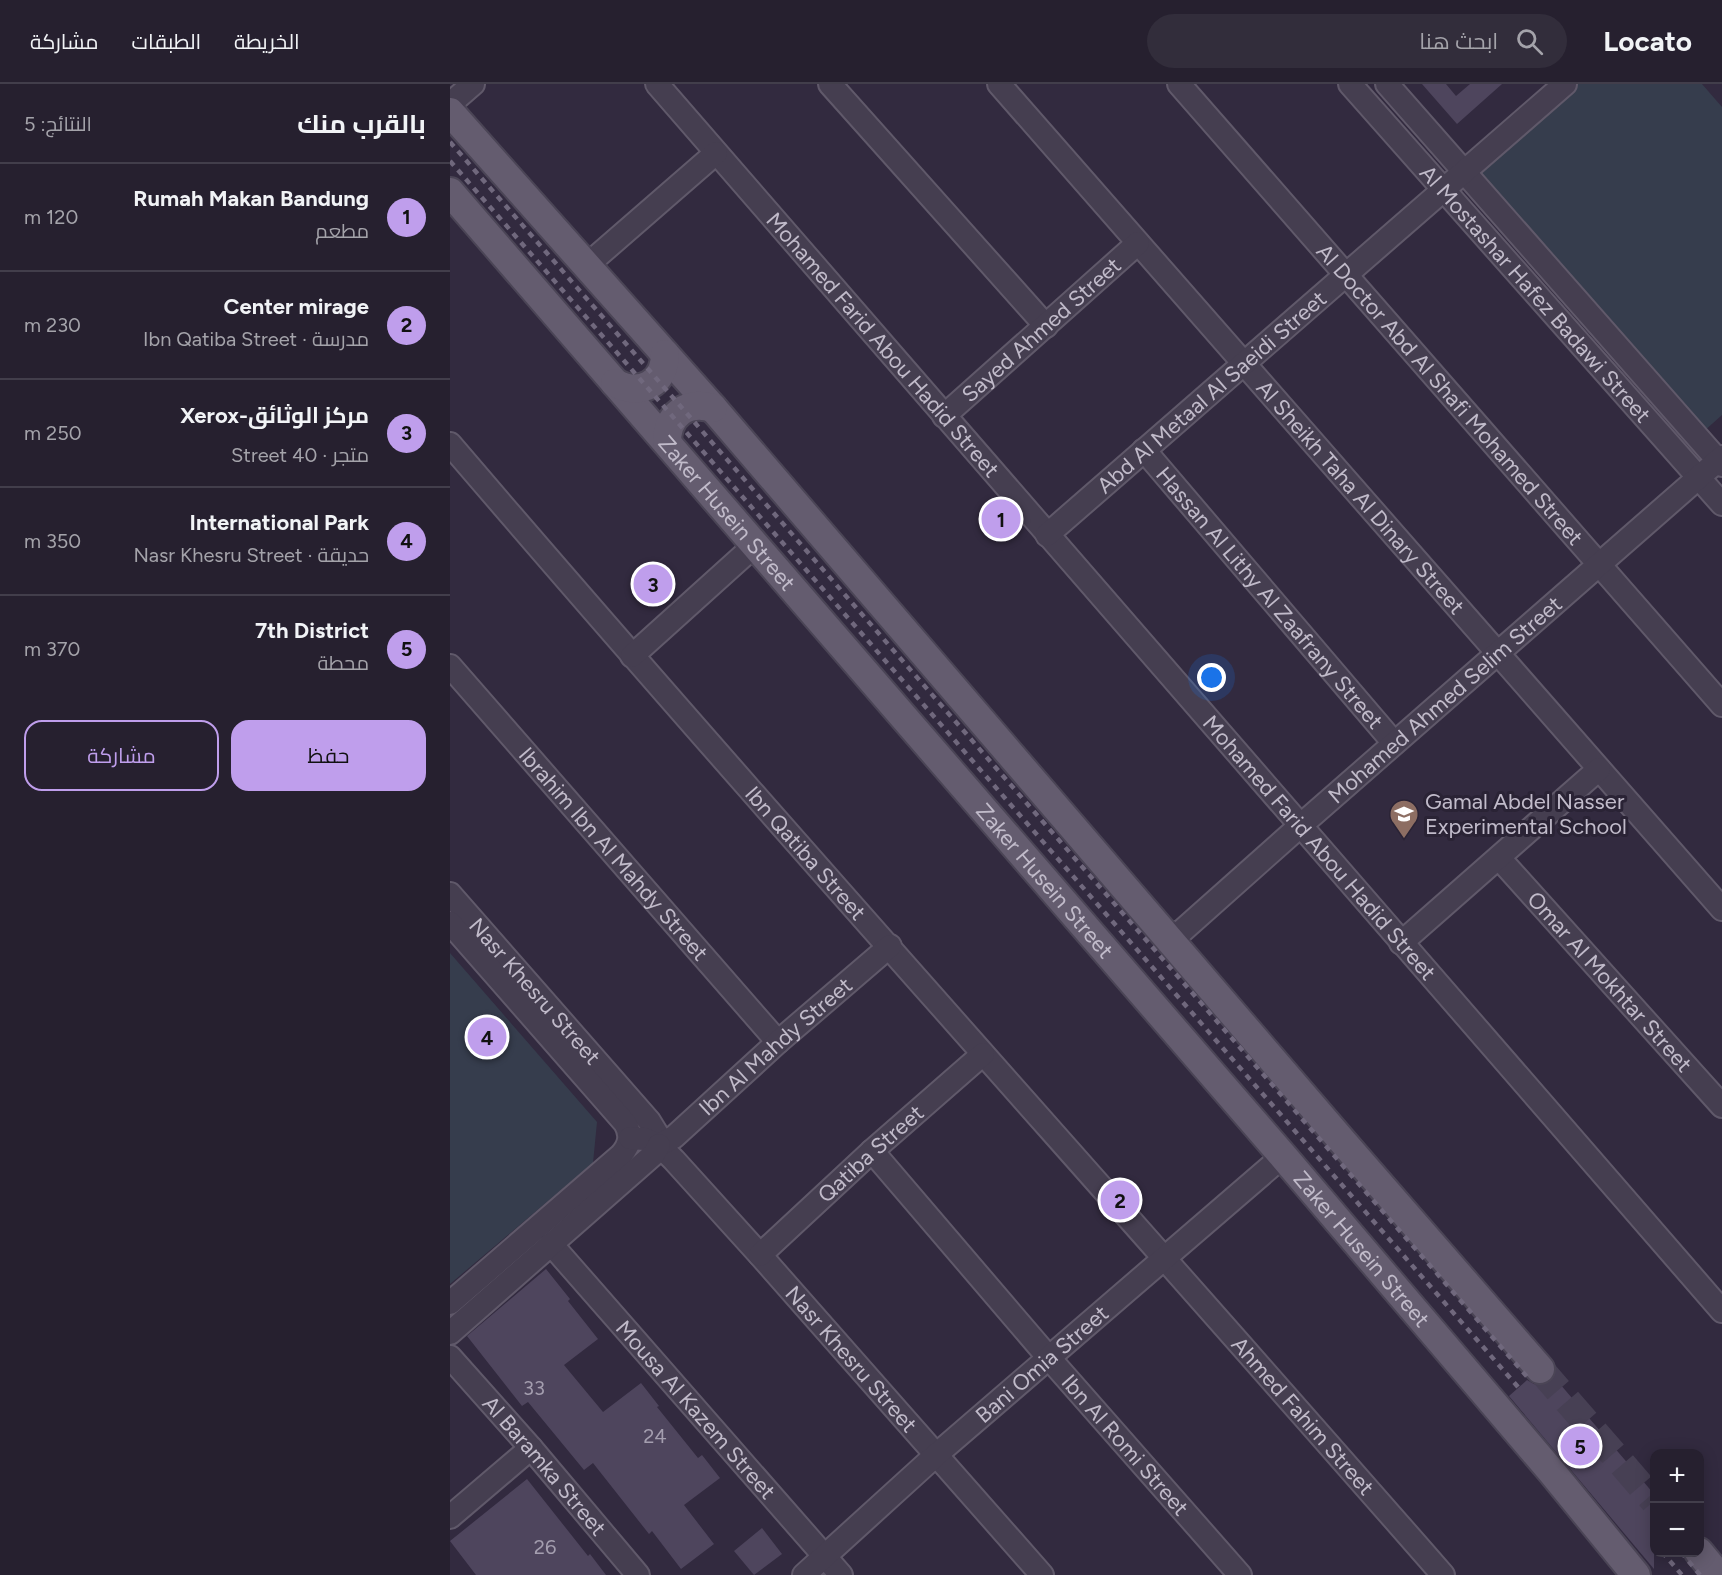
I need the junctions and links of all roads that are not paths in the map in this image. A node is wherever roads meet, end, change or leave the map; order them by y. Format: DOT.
graph roads {
  1 [pos="473,84"];
  2 [pos="657,84"];
  3 [pos="830,84"];
  4 [pos="999,84"];
  5 [pos="1179,84"];
  6 [pos="1350,84"];
  7 [pos="1387,84"];
  8 [pos="1565,84"];
  9 [pos="450,104"];
  10 [pos="450,112"];
  11 [pos="716,153"];
  12 [pos="1464,171"];
  13 [pos="1444,189"];
  14 [pos="450,192"];
  15 [pos="1138,243"];
  16 [pos="586,266"];
  17 [pos="1346,275"];
  18 [pos="1046,326"];
  19 [pos="665,354"];
  20 [pos="1244,363"];
  21 [pos="615,383"];
  22 [pos="713,408"];
  23 [pos="944,416"];
  24 [pos="667,442"];
  25 [pos="450,444"];
  26 [pos="1144,450"];
  27 [pos="1721,461"];
  28 [pos="1699,477"];
  29 [pos="1722,504"];
  30 [pos="1047,535"];
  31 [pos="754,546"];
  32 [pos="1599,564"];
  33 [pos="1498,653"];
  34 [pos="632,656"];
  35 [pos="450,666"];
  36 [pos="1722,705"];
  37 [pos="1394,743"];
  38 [pos="1599,769"];
  39 [pos="1300,826"];
  40 [pos="1499,858"];
  41 [pos="450,894"];
  42 [pos="1722,909"];
  43 [pos="450,923"];
  44 [pos="1164,934"];
  45 [pos="1401,944"];
  46 [pos="890,946"];
  47 [pos="778,1042"];
  48 [pos="983,1054"];
  49 [pos="1722,1106"];
  50 [pos="632,1124"];
  51 [pos="669,1147"];
  52 [pos="872,1151"];
  53 [pos="1283,1156"];
  54 [pos="551,1244"];
  55 [pos="760,1255"];
  56 [pos="1165,1257"];
  57 [pos="450,1303"];
  58 [pos="1722,1311"];
  59 [pos="450,1333"];
  60 [pos="450,1357"];
  61 [pos="1049,1358"];
  62 [pos="1540,1369"];
  63 [pos="531,1448"];
  64 [pos="936,1455"];
  65 [pos="1551,1471"];
  66 [pos="450,1517"];
  67 [pos="824,1556"];
  68 [pos="1703,1557"];
  69 [pos="638,1575"];
  70 [pos="804,1575"];
  71 [pos="841,1575"];
  72 [pos="1042,1575"];
  73 [pos="1240,1575"];
  74 [pos="1443,1575"];
  75 [pos="1636,1575"];
  76 [pos="1650,1575"];
  77 [pos="1718,1575"];
  1 -- 9 [label="street"];
  2 -- 11 [label="street, Mohamed Farid Abou Hadid Street"];
  3 -- 18 [label="street"];
  4 -- 15 [label="street, Al Sheikh Taha Al Dinary Street"];
  5 -- 17 [label="street, Al Doctor Abd Al Shafi Mohamed Street"];
  6 -- 13 [label="street, Al Mostashar Hafez Badawi Street"];
  7 -- 12 [label="street, Al Mostashar Hafez Badawi Street"];
  8 -- 12 [label="street, Abd Al Metaal Al Saeidi Street"];
  10 -- 16 [label="main road"];
  11 -- 16 [label="street"];
  11 -- 23 [label="street, Mohamed Farid Abou Hadid Street"];
  12 -- 13 [label="street, Abd Al Metaal Al Saeidi Street"];
  12 -- 27 [label="street, Al Mostashar Hafez Badawi Street"];
  13 -- 17 [label="street, Abd Al Metaal Al Saeidi Street"];
  13 -- 28 [label="street, Al Mostashar Hafez Badawi Street"];
  14 -- 21 [label="main road, Zaker Husein Street"];
  15 -- 18 [label="street, Sayed Ahmed Street"];
  15 -- 20 [label="street, Al Sheikh Taha Al Dinary Street"];
  16 -- 19 [label="main road"];
  17 -- 20 [label="street, Abd Al Metaal Al Saeidi Street"];
  17 -- 32 [label="street, Al Doctor Abd Al Shafi Mohamed Street"];
  18 -- 23 [label="street, Sayed Ahmed Street"];
  19 -- 21 [label="main road"];
  19 -- 22 [label="main road"];
  20 -- 26 [label="street, Abd Al Metaal Al Saeidi Street"];
  20 -- 33 [label="street, Al Sheikh Taha Al Dinary Street"];
  21 -- 24 [label="main road, Zaker Husein Street"];
  22 -- 24 [label="main road"];
  22 -- 44 [label="main road"];
  23 -- 30 [label="street, Mohamed Farid Abou Hadid Street"];
  24 -- 31 [label="main road, Zaker Husein Street"];
  25 -- 34 [label="street, Ibn Qatiba Street"];
  26 -- 30 [label="street, Abd Al Metaal Al Saeidi Street"];
  26 -- 37 [label="street, Hassan Al Lithy Al Zaafrany Street"];
  27 -- 28 [label="street, Mohamed Ahmed Selim Street"];
  28 -- 29 [label="street, Al Mostashar Hafez Badawi Street"];
  28 -- 32 [label="street, Mohamed Ahmed Selim Street"];
  30 -- 39 [label="street, Mohamed Farid Abou Hadid Street"];
  31 -- 34 [label="street"];
  31 -- 53 [label="main road, Zaker Husein Street"];
  32 -- 33 [label="street, Mohamed Ahmed Selim Street"];
  32 -- 36 [label="street, Al Doctor Abd Al Shafi Mohamed Street"];
  33 -- 37 [label="street, Mohamed Ahmed Selim Street"];
  33 -- 38 [label="street, Al Sheikh Taha Al Dinary Street"];
  34 -- 46 [label="street, Ibn Qatiba Street"];
  35 -- 47 [label="street, Ibrahim Ibn Al Mahdy Street"];
  37 -- 39 [label="street, Mohamed Ahmed Selim Street"];
  38 -- 40 [label="street"];
  38 -- 42 [label="street, Al Sheikh Taha Al Dinary Street"];
  39 -- 44 [label="street, Mohamed Ahmed Selim Street"];
  39 -- 45 [label="street, Mohamed Farid Abou Hadid Street"];
  40 -- 45 [label="street"];
  40 -- 49 [label="street, Omar Al Mokhtar Street"];
  41 -- 50 [label="street, Nasr Khesru Street"];
  43 -- 50 [label="street, Nasr Khesru Street"];
  44 -- 62 [label="main road"];
  45 -- 58 [label="street, Mohamed Farid Abou Hadid Street"];
  46 -- 47 [label="street, Ibn Al Mahdy Street"];
  46 -- 48 [label="street, Ibn Qatiba Street"];
  47 -- 51 [label="street, Ibn Al Mahdy Street"];
  48 -- 52 [label="street, Qatiba Street"];
  48 -- 56 [label="street, Ibn Qatiba Street"];
  50 -- 51 [label="street"];
  50 -- 57 [label="street"];
  51 -- 54 [label="street, Ibn Al Mahdy Street"];
  51 -- 55 [label="street, Nasr Khesru Street"];
  52 -- 55 [label="street, Qatiba Street"];
  52 -- 61 [label="street, Ibn Al Romi Street"];
  53 -- 56 [label="street, Bani Omia Street"];
  53 -- 65 [label="main road, Zaker Husein Street"];
  54 -- 59 [label="street, Ibn Al Mahdy Street"];
  54 -- 67 [label="street, Mousa Al Kazem Street"];
  55 -- 64 [label="street, Nasr Khesru Street"];
  56 -- 61 [label="street, Bani Omia Street"];
  56 -- 74 [label="street, Ahmed Fahim Street"];
  60 -- 63 [label="street, Al Baramka Street"];
  61 -- 64 [label="street, Bani Omia Street"];
  61 -- 73 [label="street, Ibn Al Romi Street"];
  63 -- 66 [label="street"];
  63 -- 69 [label="street, Al Baramka Street"];
  64 -- 67 [label="street, Bani Omia Street"];
  64 -- 72 [label="street, Nasr Khesru Street"];
  65 -- 75 [label="main road, Zaker Husein Street"];
  65 -- 76 [label="main road"];
  67 -- 70 [label="street, Bani Omia Street"];
  67 -- 71 [label="street, Mousa Al Kazem Street"];
  68 -- 77 [label="main road"];
}
